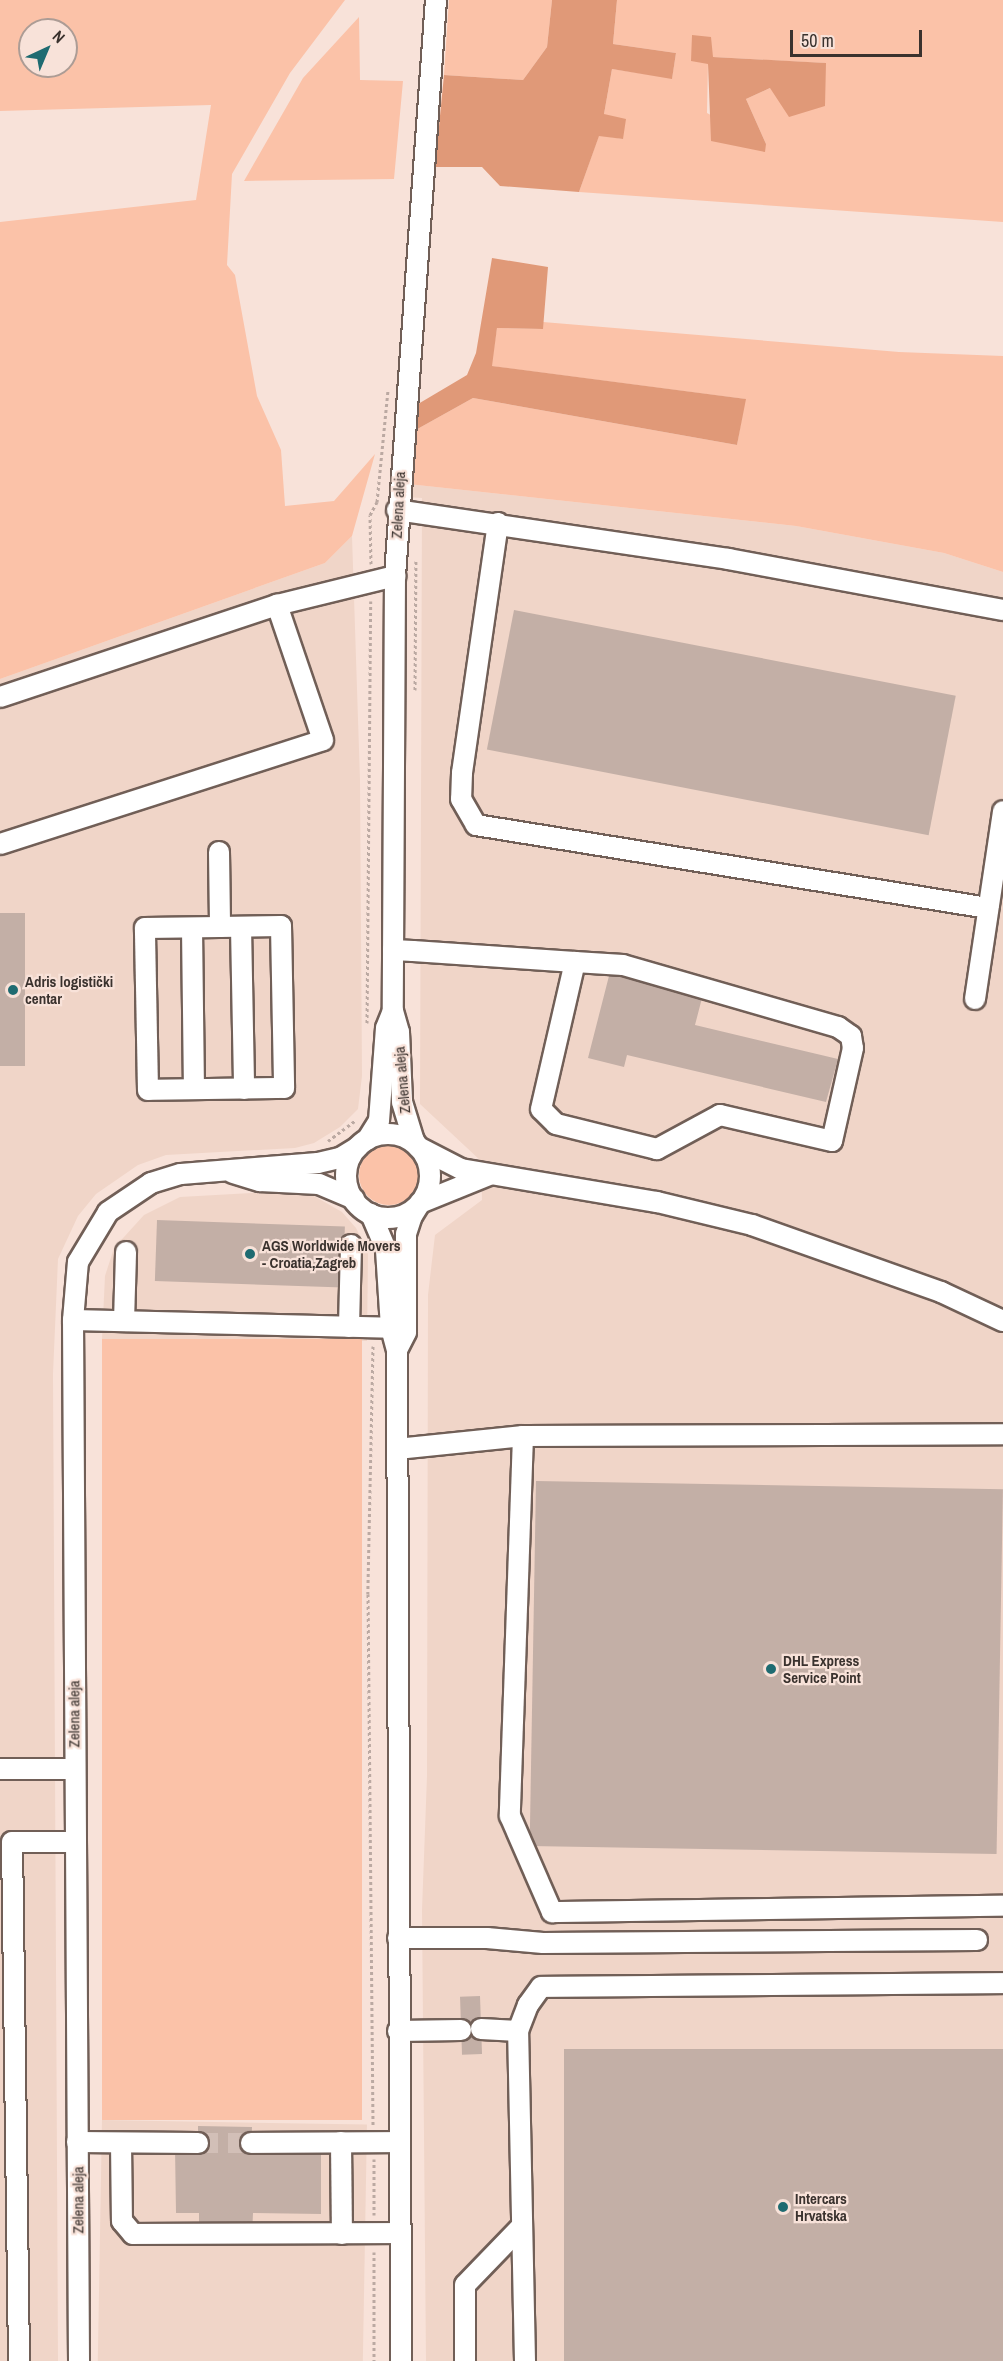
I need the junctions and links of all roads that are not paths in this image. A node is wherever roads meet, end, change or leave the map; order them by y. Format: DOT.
graph roads {
  1 [pos="436,0"];
  2 [pos="397,508"];
  3 [pos="498,523"];
  4 [pos="395,576"];
  5 [pos="277,605"];
  6 [pos="1003,610"];
  7 [pos="0,697"];
  8 [pos="1003,811"];
  9 [pos="0,844"];
  10 [pos="219,852"];
  11 [pos="988,908"];
  12 [pos="220,927"];
  13 [pos="240,927"];
  14 [pos="192,928"];
  15 [pos="393,950"];
  16 [pos="574,962"];
  17 [pos="975,999"];
  18 [pos="393,1011"];
  19 [pos="194,1089"];
  20 [pos="244,1089"];
  21 [pos="362,1143"];
  22 [pos="418,1147"];
  23 [pos="233,1173"];
  24 [pos="489,1175"];
  25 [pos="354,1199"];
  26 [pos="420,1203"];
  27 [pos="371,1214"];
  28 [pos="351,1245"];
  29 [pos="126,1252"];
  30 [pos="73,1320"];
  31 [pos="124,1321"];
  32 [pos="1003,1321"];
  33 [pos="349,1327"];
  34 [pos="382,1328"];
  35 [pos="397,1350"];
  36 [pos="1003,1434"];
  37 [pos="523,1436"];
  38 [pos="397,1449"];
  39 [pos="0,1769"];
  40 [pos="75,1769"];
  41 [pos="76,1842"];
  42 [pos="1003,1906"];
  43 [pos="398,1938"];
  44 [pos="977,1940"];
  45 [pos="1003,1983"];
  46 [pos="481,2029"];
  47 [pos="461,2030"];
  48 [pos="398,2031"];
  49 [pos="518,2031"];
  50 [pos="78,2142"];
  51 [pos="341,2142"];
  52 [pos="400,2142"];
  53 [pos="121,2143"];
  54 [pos="198,2143"];
  55 [pos="251,2143"];
  56 [pos="522,2226"];
  57 [pos="400,2233"];
  58 [pos="342,2234"];
  59 [pos="19,2361"];
  60 [pos="79,2361"];
  61 [pos="401,2361"];
  62 [pos="465,2361"];
  63 [pos="525,2361"];
  1 -- 2 [label="street, Zelena aleja"];
  2 -- 3 [label="street"];
  2 -- 4 [label="street, Zelena aleja"];
  3 -- 6 [label="street"];
  3 -- 11 [label="street"];
  4 -- 5 [label="street"];
  4 -- 15 [label="street, Zelena aleja"];
  5 -- 7 [label="street"];
  5 -- 9 [label="street"];
  8 -- 11 [label="street"];
  10 -- 12 [label="street"];
  11 -- 17 [label="street"];
  12 -- 13 [label="street"];
  12 -- 14 [label="street"];
  13 -- 20 [label="street"];
  13 -- 20 [label="street"];
  14 -- 19 [label="street"];
  14 -- 19 [label="street"];
  15 -- 16 [label="street"];
  15 -- 18 [label="street, Zelena aleja"];
  16 -- 16 [label="street"];
  18 -- 21 [label="street, Zelena aleja"];
  18 -- 22 [label="street, Zelena aleja"];
  19 -- 20 [label="street"];
  21 -- 22 [label="street, Zelena aleja"];
  21 -- 23 [label="street, Zelena aleja"];
  21 -- 25 [label="street, Zelena aleja"];
  22 -- 24 [label="street"];
  22 -- 26 [label="street, Zelena aleja"];
  23 -- 25 [label="street, Zelena aleja"];
  23 -- 30 [label="street, Zelena aleja"];
  24 -- 26 [label="street"];
  24 -- 32 [label="street"];
  25 -- 27 [label="street, Zelena aleja"];
  26 -- 27 [label="street"];
  26 -- 35 [label="street, Zelena aleja"];
  27 -- 34 [label="street, Zelena aleja"];
  28 -- 33 [label="street"];
  29 -- 31 [label="street"];
  30 -- 31 [label="street"];
  30 -- 40 [label="street, Zelena aleja"];
  31 -- 33 [label="street"];
  33 -- 34 [label="street"];
  34 -- 35 [label="street, Zelena aleja"];
  35 -- 38 [label="street, Zelena aleja"];
  36 -- 37 [label="street"];
  37 -- 38 [label="street"];
  37 -- 42 [label="street"];
  38 -- 43 [label="street, Zelena aleja"];
  39 -- 40 [label="street"];
  40 -- 41 [label="street, Zelena aleja"];
  41 -- 50 [label="street, Zelena aleja"];
  41 -- 59 [label="street"];
  43 -- 44 [label="street"];
  43 -- 48 [label="street, Zelena aleja"];
  45 -- 49 [label="street"];
  46 -- 49 [label="street"];
  47 -- 48 [label="street"];
  48 -- 52 [label="street, Zelena aleja"];
  49 -- 56 [label="street"];
  50 -- 53 [label="street"];
  50 -- 60 [label="street, Zelena aleja"];
  51 -- 52 [label="street"];
  51 -- 55 [label="street"];
  51 -- 58 [label="street"];
  52 -- 57 [label="street, Zelena aleja"];
  53 -- 54 [label="street"];
  53 -- 58 [label="street"];
  56 -- 62 [label="street"];
  56 -- 63 [label="street"];
  57 -- 58 [label="street"];
  57 -- 61 [label="street, Zelena aleja"];
}
